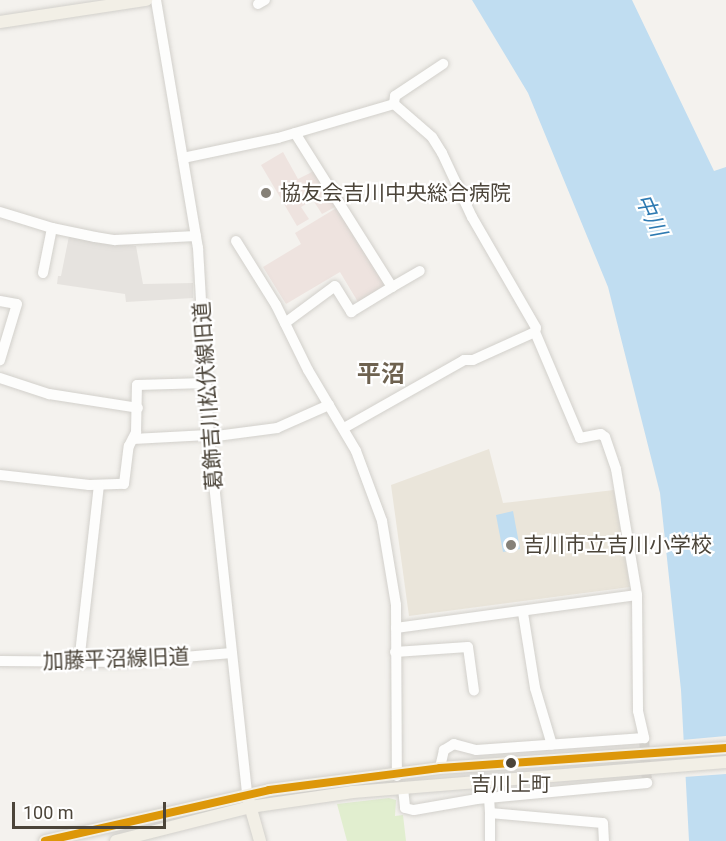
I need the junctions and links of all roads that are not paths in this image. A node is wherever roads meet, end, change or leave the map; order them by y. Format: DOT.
graph roads {
  1 [pos="146,0"];
  2 [pos="156,0"];
  3 [pos="0,22"];
  4 [pos="443,64"];
  5 [pos="394,104"];
  6 [pos="296,133"];
  7 [pos="183,158"];
  8 [pos="0,212"];
  9 [pos="52,228"];
  10 [pos="196,236"];
  11 [pos="236,241"];
  12 [pos="420,271"];
  13 [pos="43,273"];
  14 [pos="392,287"];
  15 [pos="0,301"];
  16 [pos="285,323"];
  17 [pos="535,332"];
  18 [pos="0,360"];
  19 [pos="0,378"];
  20 [pos="206,382"];
  21 [pos="328,405"];
  22 [pos="138,408"];
  23 [pos="344,428"];
  24 [pos="208,436"];
  25 [pos="133,439"];
  26 [pos="0,475"];
  27 [pos="99,486"];
  28 [pos="637,595"];
  29 [pos="523,613"];
  30 [pos="396,628"];
  31 [pos="395,652"];
  32 [pos="232,653"];
  33 [pos="0,661"];
  34 [pos="78,663"];
  35 [pos="474,691"];
  36 [pos="552,745"];
  37 [pos="726,748"];
  38 [pos="726,762"];
  39 [pos="440,768"];
  40 [pos="397,776"];
  41 [pos="647,783"];
  42 [pos="403,788"];
  43 [pos="248,793"];
  44 [pos="489,798"];
  45 [pos="250,807"];
  46 [pos="490,813"];
  47 [pos="130,839"];
  48 [pos="45,841"];
  49 [pos="116,841"];
  50 [pos="260,841"];
  51 [pos="490,841"];
  52 [pos="604,841"];
  1 -- 3 [label="main road"];
  2 -- 7 [label="street, 葛飾吉川松伏線旧道"];
  4 -- 5 [label="street"];
  5 -- 6 [label="street"];
  5 -- 17 [label="street"];
  6 -- 7 [label="street"];
  6 -- 14 [label="street"];
  7 -- 10 [label="street, 葛飾吉川松伏線旧道"];
  8 -- 9 [label="street"];
  9 -- 10 [label="street"];
  9 -- 13 [label="street"];
  10 -- 20 [label="street, 葛飾吉川松伏線旧道"];
  11 -- 16 [label="street"];
  12 -- 14 [label="street"];
  14 -- 16 [label="street"];
  15 -- 18 [label="street"];
  16 -- 21 [label="street"];
  17 -- 23 [label="street"];
  17 -- 28 [label="street"];
  19 -- 22 [label="street"];
  20 -- 22 [label="street"];
  20 -- 24 [label="street, 葛飾吉川松伏線旧道"];
  21 -- 23 [label="street"];
  21 -- 24 [label="street"];
  22 -- 25 [label="street"];
  23 -- 30 [label="street"];
  24 -- 25 [label="street"];
  24 -- 32 [label="street, 葛飾吉川松伏線旧道"];
  25 -- 27 [label="street"];
  26 -- 27 [label="street"];
  27 -- 34 [label="street"];
  28 -- 29 [label="street"];
  28 -- 36 [label="street"];
  29 -- 30 [label="street"];
  29 -- 36 [label="street"];
  30 -- 31 [label="street"];
  31 -- 35 [label="street"];
  31 -- 40 [label="street"];
  32 -- 34 [label="street, 加藤平沼線旧道"];
  32 -- 43 [label="street, 葛飾吉川松伏線旧道"];
  33 -- 34 [label="street, 加藤平沼線旧道"];
  36 -- 39 [label="street"];
  37 -- 39 [label="main road"];
  38 -- 42 [label="main road"];
  39 -- 40 [label="main road"];
  40 -- 43 [label="main road"];
  41 -- 44 [label="street"];
  42 -- 44 [label="street"];
  42 -- 45 [label="main road"];
  43 -- 45 [label="main road"];
  43 -- 48 [label="main road"];
  44 -- 46 [label="street"];
  45 -- 47 [label="main road"];
  45 -- 50 [label="main road"];
  46 -- 51 [label="street"];
  46 -- 52 [label="street"];
  47 -- 49 [label="main road"];
}
